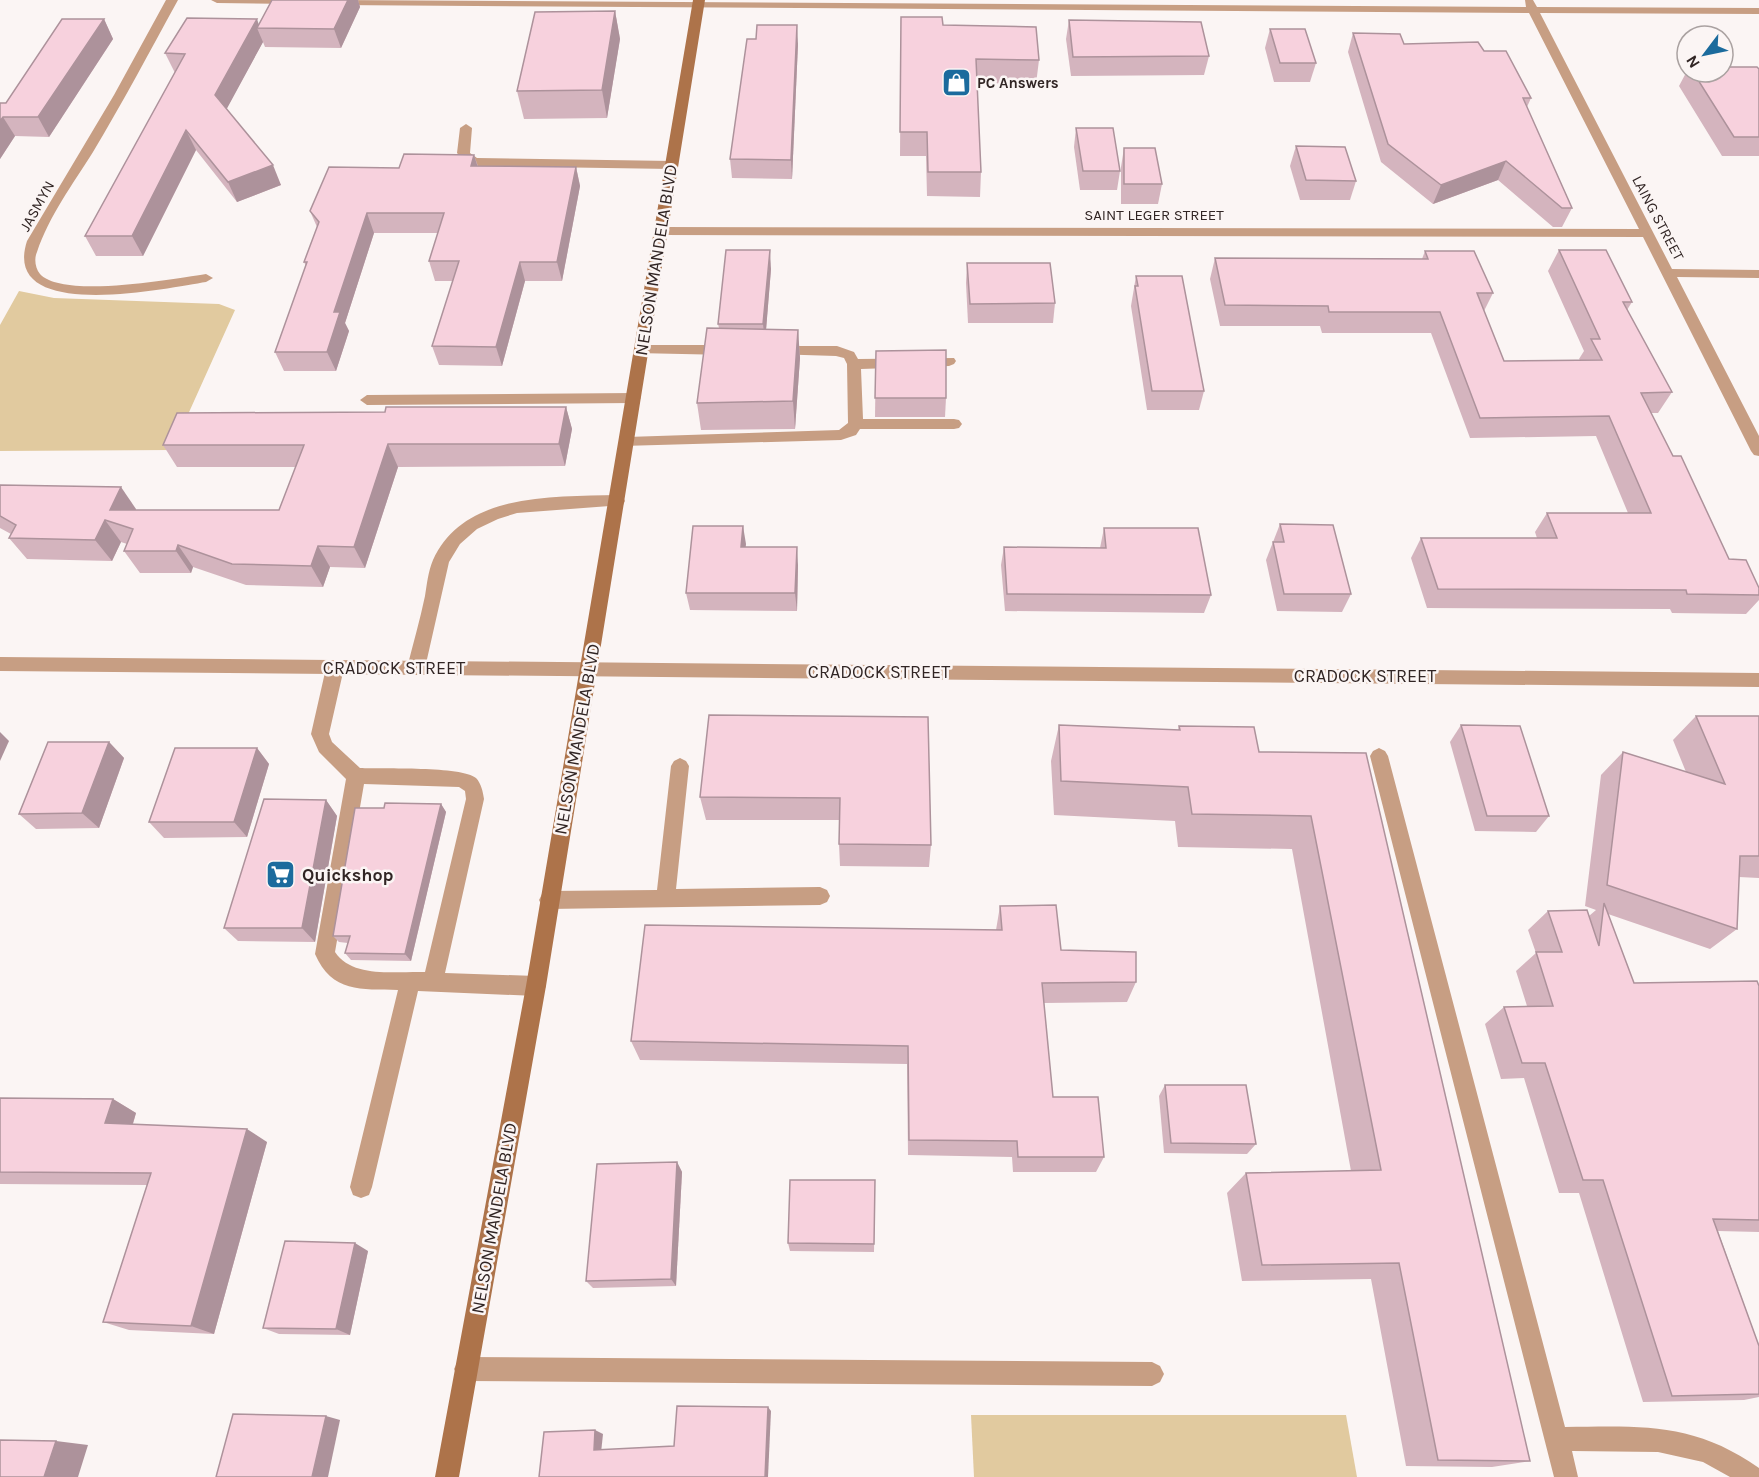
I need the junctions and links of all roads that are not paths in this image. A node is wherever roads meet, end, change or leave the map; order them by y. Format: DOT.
graph roads {
  1 [pos="172,0"];
  2 [pos="217,0"];
  3 [pos="240,0"];
  4 [pos="316,1"];
  5 [pos="699,3"];
  6 [pos="841,3"];
  7 [pos="1117,3"];
  8 [pos="1530,5"];
  9 [pos="1759,10"];
  10 [pos="466,128"];
  11 [pos="672,165"];
  12 [pos="661,231"];
  13 [pos="1647,233"];
  14 [pos="1668,273"];
  15 [pos="1759,274"];
  16 [pos="206,278"];
  17 [pos="641,350"];
  18 [pos="950,362"];
  19 [pos="854,364"];
  20 [pos="634,398"];
  21 [pos="367,400"];
  22 [pos="856,424"];
  23 [pos="954,424"];
  24 [pos="627,442"];
  25 [pos="1759,451"];
  26 [pos="617,501"];
  27 [pos="0,664"];
  28 [pos="335,668"];
  29 [pos="416,668"];
  30 [pos="589,669"];
  31 [pos="1759,680"];
  32 [pos="1379,756"];
  33 [pos="680,766"];
  34 [pos="356,776"];
  35 [pos="666,896"];
  36 [pos="820,896"];
  37 [pos="549,900"];
  38 [pos="410,982"];
  39 [pos="433,983"];
  40 [pos="536,986"];
  41 [pos="361,1187"];
  42 [pos="466,1369"];
  43 [pos="1152,1374"];
  44 [pos="1556,1439"];
  45 [pos="447,1477"];
  46 [pos="1566,1477"];
  47 [pos="1751,1477"];
  1 -- 16 [label="street, JASMYN"];
  2 -- 3 [label="street"];
  3 -- 4 [label="street"];
  4 -- 5 [label="street"];
  5 -- 6 [label="street"];
  5 -- 11 [label="street, NELSON MANDELA BLVD"];
  6 -- 7 [label="street"];
  7 -- 8 [label="street"];
  8 -- 9 [label="street"];
  8 -- 13 [label="street, LAING STREET"];
  10 -- 11 [label="street"];
  11 -- 12 [label="street, NELSON MANDELA BLVD"];
  12 -- 13 [label="street, SAINT LEGER STREET"];
  12 -- 17 [label="street, NELSON MANDELA BLVD"];
  13 -- 14 [label="street, LAING STREET"];
  14 -- 15 [label="street"];
  14 -- 25 [label="street, LAING STREET"];
  17 -- 19 [label="street"];
  17 -- 20 [label="street, NELSON MANDELA BLVD"];
  18 -- 19 [label="street"];
  19 -- 22 [label="street"];
  20 -- 21 [label="street"];
  20 -- 24 [label="street, NELSON MANDELA BLVD"];
  22 -- 23 [label="street"];
  22 -- 24 [label="street"];
  24 -- 26 [label="street, NELSON MANDELA BLVD"];
  26 -- 29 [label="street"];
  26 -- 30 [label="street, NELSON MANDELA BLVD"];
  27 -- 28 [label="street, CRADOCK STREET"];
  28 -- 29 [label="street, CRADOCK STREET"];
  28 -- 34 [label="street"];
  29 -- 30 [label="street, CRADOCK STREET"];
  30 -- 31 [label="street, CRADOCK STREET"];
  30 -- 37 [label="street, NELSON MANDELA BLVD"];
  32 -- 44 [label="street"];
  33 -- 35 [label="street"];
  34 -- 38 [label="street"];
  34 -- 39 [label="street"];
  35 -- 36 [label="street"];
  35 -- 37 [label="street"];
  37 -- 40 [label="street, NELSON MANDELA BLVD"];
  38 -- 39 [label="street"];
  38 -- 41 [label="street"];
  39 -- 40 [label="street"];
  40 -- 42 [label="street, NELSON MANDELA BLVD"];
  42 -- 43 [label="street"];
  42 -- 45 [label="street, NELSON MANDELA BLVD"];
  44 -- 46 [label="street"];
  44 -- 47 [label="street"];
}
